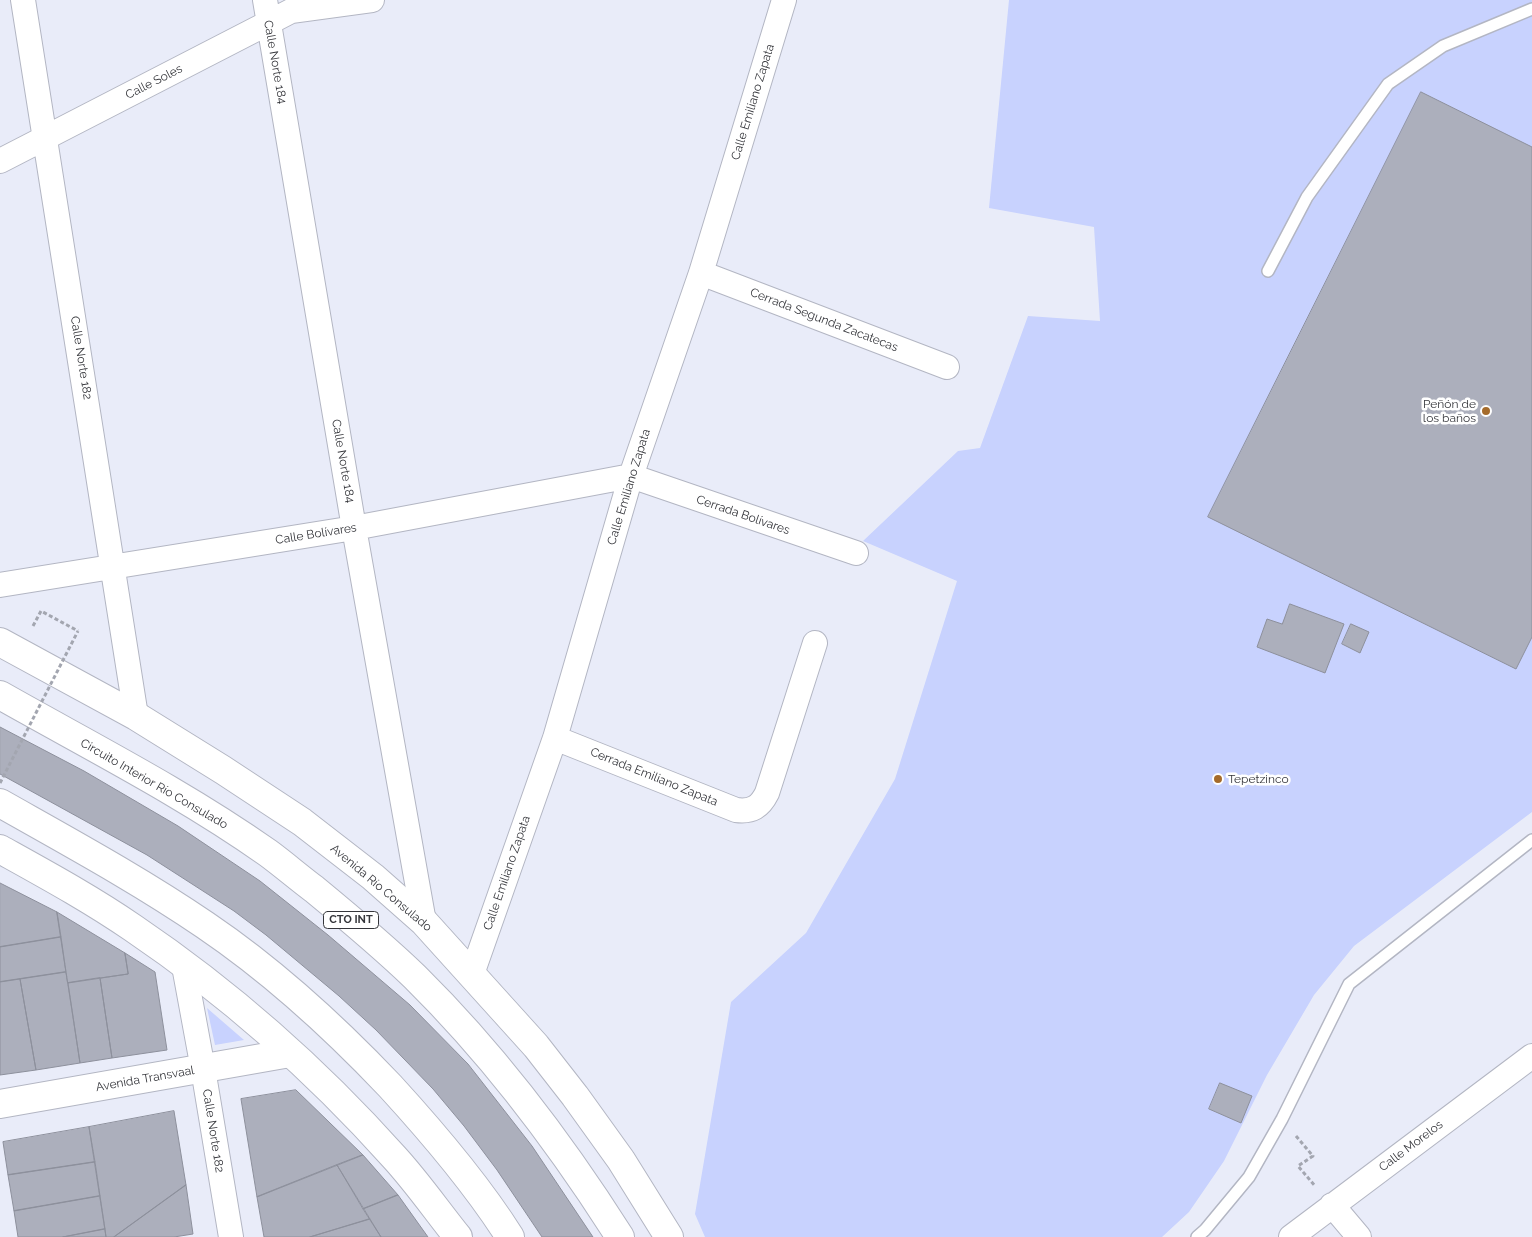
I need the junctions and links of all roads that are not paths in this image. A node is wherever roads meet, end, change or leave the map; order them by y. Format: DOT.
graph roads {
  1 [pos="24,0"];
  2 [pos="265,0"];
  3 [pos="372,0"];
  4 [pos="784,0"];
  5 [pos="299,5"];
  6 [pos="1532,9"];
  7 [pos="268,23"];
  8 [pos="46,138"];
  9 [pos="0,161"];
  10 [pos="1268,271"];
  11 [pos="701,273"];
  12 [pos="947,367"];
  13 [pos="631,476"];
  14 [pos="354,528"];
  15 [pos="856,553"];
  16 [pos="113,567"];
  17 [pos="0,585"];
  18 [pos="0,642"];
  19 [pos="816,643"];
  20 [pos="0,695"];
  21 [pos="136,716"];
  22 [pos="555,738"];
  23 [pos="0,803"];
  24 [pos="1532,840"];
  25 [pos="0,849"];
  26 [pos="424,922"];
  27 [pos="184,966"];
  28 [pos="472,974"];
  29 [pos="290,1053"];
  30 [pos="1532,1056"];
  31 [pos="203,1069"];
  32 [pos="0,1104"];
  33 [pos="1332,1205"];
  34 [pos="231,1237"];
  35 [pos="458,1237"];
  36 [pos="510,1237"];
  37 [pos="620,1237"];
  38 [pos="669,1237"];
  39 [pos="1197,1237"];
  40 [pos="1291,1237"];
  41 [pos="1359,1237"];
  1 -- 8 [label="street, Calle Norte 182"];
  2 -- 7 [label="street, Calle Norte 184"];
  3 -- 5 [label="street, Calle Soles"];
  4 -- 11 [label="street, Calle Emiliano Zapata"];
  5 -- 7 [label="street, Calle Soles"];
  6 -- 10 [label="lane"];
  7 -- 8 [label="street, Calle Soles"];
  7 -- 14 [label="street, Calle Norte 184"];
  8 -- 9 [label="street, Calle Soles"];
  8 -- 16 [label="street, Calle Norte 182"];
  11 -- 12 [label="street, Cerrada Segunda Zacatecas"];
  11 -- 13 [label="street, Calle Emiliano Zapata"];
  13 -- 14 [label="street, Calle Bolívares"];
  13 -- 15 [label="street, Cerrada Bolívares"];
  13 -- 22 [label="street, Calle Emiliano Zapata"];
  14 -- 16 [label="street, Calle Bolívares"];
  14 -- 26 [label="street, Calle Norte 184"];
  16 -- 17 [label="street, Calle Bolívares"];
  16 -- 21 [label="street, Calle Norte 182"];
  18 -- 21 [label="main road, Avenida Río Consulado"];
  19 -- 22 [label="street, Cerrada Emiliano Zapata"];
  20 -- 37 [label="main road, Circuito Interior Río Consulado / CTO INT"];
  21 -- 26 [label="main road, Avenida Río Consulado"];
  22 -- 28 [label="street, Calle Emiliano Zapata"];
  23 -- 36 [label="main road"];
  24 -- 39 [label="lane"];
  25 -- 27 [label="main road"];
  26 -- 28 [label="main road, Avenida Río Consulado"];
  27 -- 29 [label="main road"];
  27 -- 31 [label="street, Calle Norte 182"];
  28 -- 38 [label="main road, Avenida Río Consulado"];
  29 -- 31 [label="main road, Avenida Transvaal"];
  29 -- 35 [label="main road"];
  30 -- 33 [label="street, Calle Morelos"];
  31 -- 32 [label="main road, Avenida Transvaal"];
  31 -- 34 [label="street, Calle Norte 182"];
  33 -- 40 [label="street, Calle Morelos"];
  33 -- 41 [label="street"];
}
